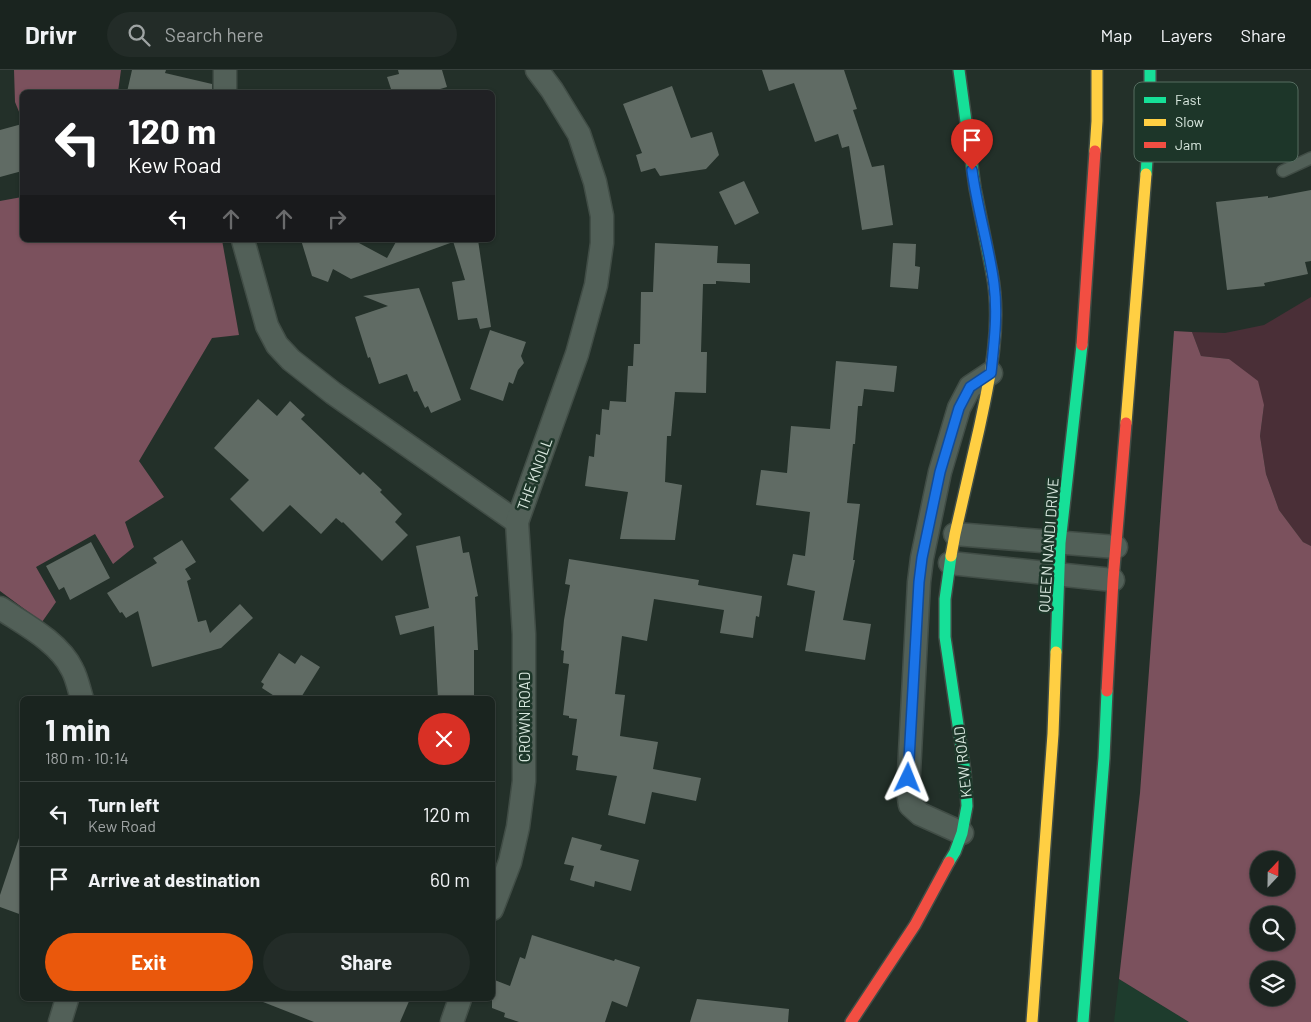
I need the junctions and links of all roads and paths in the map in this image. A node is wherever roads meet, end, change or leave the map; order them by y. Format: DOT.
graph roads {
  1 [pos="225,70"];
  2 [pos="537,70"];
  3 [pos="958,70"];
  4 [pos="1098,70"];
  5 [pos="225,90"];
  6 [pos="1311,158"];
  7 [pos="1147,162"];
  8 [pos="1283,171"];
  9 [pos="244,242"];
  10 [pos="991,373"];
  11 [pos="517,522"];
  12 [pos="955,534"];
  13 [pos="1060,543"];
  14 [pos="1116,547"];
  15 [pos="950,563"];
  16 [pos="1058,574"];
  17 [pos="1114,580"];
  18 [pos="0,608"];
  19 [pos="81,696"];
  20 [pos="962,833"];
  21 [pos="495,901"];
  22 [pos="66,1001"];
  23 [pos="459,1001"];
  24 [pos="60,1022"];
  25 [pos="452,1022"];
  26 [pos="851,1022"];
  27 [pos="1032,1022"];
  28 [pos="1083,1022"];
  1 -- 5 [label="street"];
  2 -- 11 [label="street, THE KNOLL"];
  3 -- 10 [label="main road, KEW ROAD"];
  4 -- 13 [label="main road, QUEEN NANDI DRIVE"];
  6 -- 8 [label="lane"];
  7 -- 14 [label="main road"];
  9 -- 11 [label="street, THE KNOLL"];
  10 -- 12 [label="main road, KEW ROAD"];
  10 -- 20 [label="street"];
  11 -- 21 [label="street, CROWN ROAD"];
  12 -- 13 [label="street"];
  12 -- 15 [label="main road, KEW ROAD"];
  13 -- 14 [label="street"];
  13 -- 16 [label="main road, QUEEN NANDI DRIVE"];
  14 -- 17 [label="main road"];
  15 -- 16 [label="street"];
  15 -- 20 [label="main road, KEW ROAD"];
  16 -- 17 [label="street"];
  16 -- 27 [label="main road, QUEEN NANDI DRIVE"];
  17 -- 28 [label="main road"];
  18 -- 19 [label="street"];
  20 -- 26 [label="main road, KEW ROAD"];
  22 -- 24 [label="street"];
  23 -- 25 [label="street"];
}
